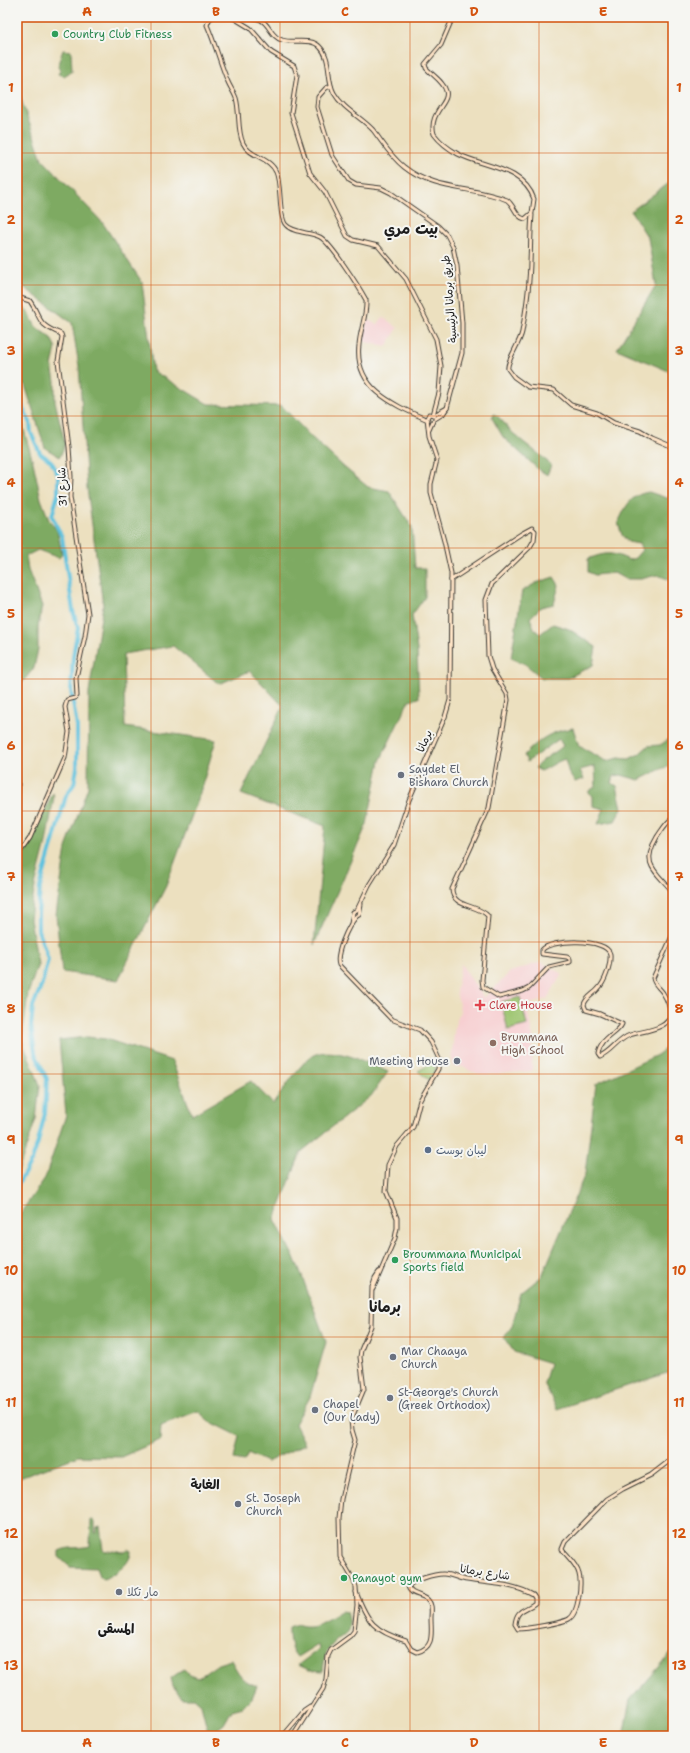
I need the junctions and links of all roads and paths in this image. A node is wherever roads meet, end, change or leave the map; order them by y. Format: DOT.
graph roads {
  1 [pos="212,17"];
  2 [pos="232,17"];
  3 [pos="249,17"];
  4 [pos="453,17"];
  5 [pos="331,87"];
  6 [pos="532,213"];
  7 [pos="17,297"];
  8 [pos="447,408"];
  9 [pos="430,417"];
  10 [pos="434,420"];
  11 [pos="429,430"];
  12 [pos="673,447"];
  13 [pos="451,580"];
  14 [pos="17,757"];
  15 [pos="17,805"];
  16 [pos="673,818"];
  17 [pos="17,853"];
  18 [pos="673,892"];
  19 [pos="358,911"];
  20 [pos="354,916"];
  21 [pos="673,934"];
  22 [pos="673,1458"];
  23 [pos="356,1592"];
  24 [pos="310,1707"];
  25 [pos="283,1736"];
  26 [pos="293,1736"];
  1 -- 9 [label="street"];
  2 -- 9 [label="street"];
  3 -- 5 [label="street"];
  4 -- 6 [label="street"];
  5 -- 6 [label="street"];
  5 -- 8 [label="street, طريق برمانا الرئيسية"];
  6 -- 12 [label="street"];
  7 -- 17 [label="street, شارع 31"];
  8 -- 9 [label="street"];
  8 -- 10 [label="street"];
  9 -- 10 [label="street"];
  9 -- 10 [label="street"];
  9 -- 11 [label="street"];
  10 -- 11 [label="street"];
  11 -- 13 [label="street"];
  13 -- 19 [label="street, برمانا"];
  13 -- 21 [label="street"];
  14 -- 15 [label="street"];
  16 -- 18 [label="street"];
  19 -- 20 [label="street"];
  19 -- 20 [label="street"];
  20 -- 23 [label="street"];
  22 -- 23 [label="street, شارع برمانا"];
  23 -- 24 [label="street"];
  24 -- 25 [label="street"];
  24 -- 26 [label="street"];
}
